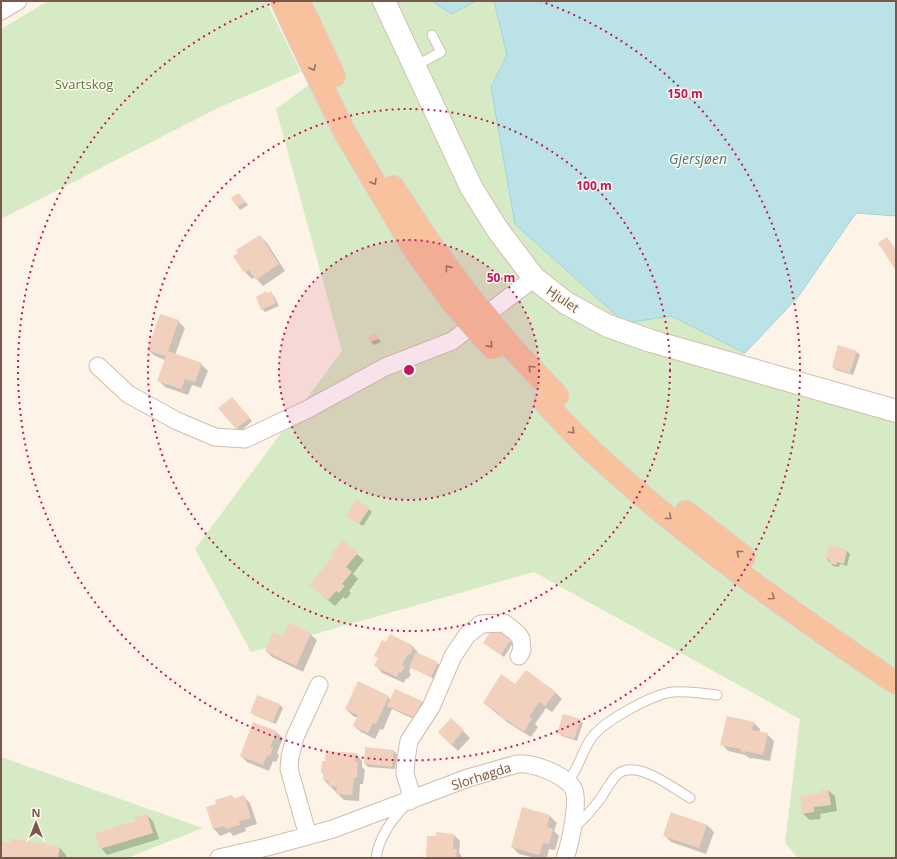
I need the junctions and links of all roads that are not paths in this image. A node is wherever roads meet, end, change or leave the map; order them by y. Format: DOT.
graph roads {
  1 [pos="18,1"];
  2 [pos="282,1"];
  3 [pos="299,1"];
  4 [pos="384,1"];
  5 [pos="1,11"];
  6 [pos="303,29"];
  7 [pos="432,35"];
  8 [pos="415,66"];
  9 [pos="534,278"];
  10 [pos="98,366"];
  11 [pos="551,400"];
  12 [pos="896,411"];
  13 [pos="518,656"];
  14 [pos="864,662"];
  15 [pos="896,666"];
  16 [pos="896,683"];
  17 [pos="319,685"];
  18 [pos="896,689"];
  19 [pos="717,695"];
  20 [pos="567,782"];
  21 [pos="690,798"];
  22 [pos="410,801"];
  23 [pos="573,827"];
  24 [pos="308,836"];
  25 [pos="219,858"];
  26 [pos="376,858"];
  27 [pos="565,858"];
  1 -- 5 [label="street"];
  2 -- 6 [label="highway"];
  3 -- 6 [label="highway"];
  4 -- 8 [label="main road, Hjulet"];
  6 -- 11 [label="highway, bridge"];
  7 -- 8 [label="lane"];
  8 -- 9 [label="main road, Hjulet"];
  9 -- 10 [label="street"];
  9 -- 12 [label="main road, Hjulet"];
  11 -- 14 [label="highway, one-way"];
  15 -- 11 [label="highway, one-way"];
  13 -- 22 [label="street"];
  14 -- 16 [label="highway"];
  14 -- 18 [label="highway"];
  17 -- 24 [label="street"];
  19 -- 20 [label="lane"];
  20 -- 22 [label="street, Slorhøgda"];
  20 -- 23 [label="street"];
  21 -- 23 [label="lane"];
  22 -- 24 [label="street, Slorhøgda"];
  22 -- 26 [label="lane, Slorhøgda"];
  23 -- 27 [label="street"];
  24 -- 25 [label="street, Slorhøgda"];
}
